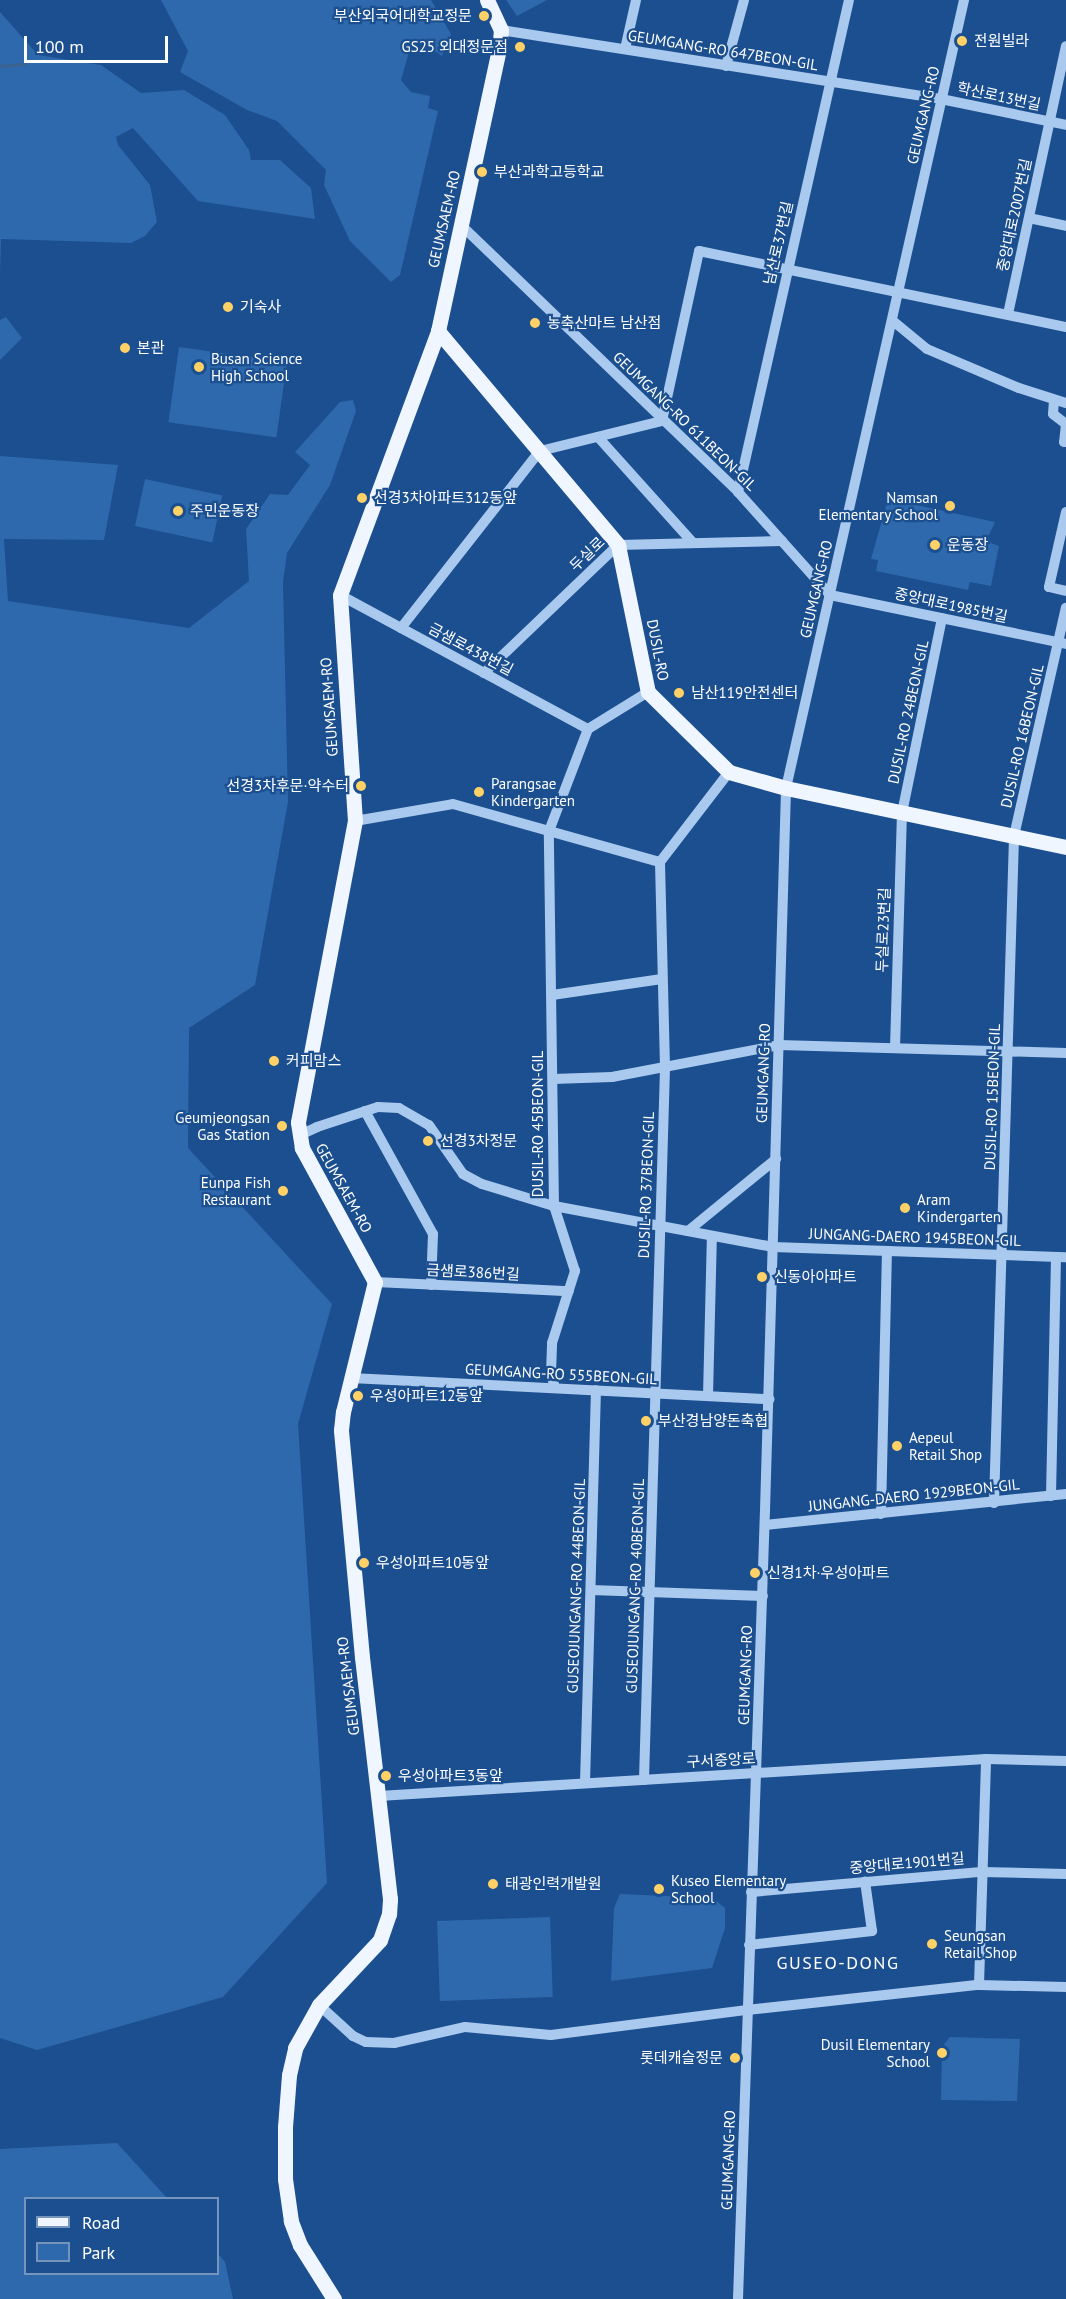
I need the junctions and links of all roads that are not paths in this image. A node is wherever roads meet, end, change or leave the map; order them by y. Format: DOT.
graph roads {
  1 [pos="487,0"];
  2 [pos="636,0"];
  3 [pos="744,0"];
  4 [pos="849,0"];
  5 [pos="964,0"];
  6 [pos="501,30"];
  7 [pos="1066,46"];
  8 [pos="625,49"];
  9 [pos="726,66"];
  10 [pos="830,82"];
  11 [pos="941,99"];
  12 [pos="1050,122"];
  13 [pos="1066,125"];
  14 [pos="1029,218"];
  15 [pos="461,225"];
  16 [pos="1066,226"];
  17 [pos="787,269"];
  18 [pos="899,293"];
  19 [pos="1008,314"];
  20 [pos="893,321"];
  21 [pos="1066,327"];
  22 [pos="438,332"];
  23 [pos="1054,400"];
  24 [pos="1066,403"];
  25 [pos="662,421"];
  26 [pos="1066,424"];
  27 [pos="598,437"];
  28 [pos="1066,442"];
  29 [pos="540,451"];
  30 [pos="738,492"];
  31 [pos="1066,512"];
  32 [pos="1064,526"];
  33 [pos="782,541"];
  34 [pos="693,543"];
  35 [pos="618,545"];
  36 [pos="1066,591"];
  37 [pos="340,595"];
  38 [pos="830,596"];
  39 [pos="1066,609"];
  40 [pos="942,618"];
  41 [pos="401,628"];
  42 [pos="1063,643"];
  43 [pos="484,673"];
  44 [pos="648,692"];
  45 [pos="588,729"];
  46 [pos="729,772"];
  47 [pos="786,788"];
  48 [pos="902,813"];
  49 [pos="355,821"];
  50 [pos="549,831"];
  51 [pos="1014,836"];
  52 [pos="1066,847"];
  53 [pos="660,862"];
  54 [pos="662,979"];
  55 [pos="552,995"];
  56 [pos="779,1045"];
  57 [pos="895,1048"];
  58 [pos="1009,1051"];
  59 [pos="1066,1053"];
  60 [pos="665,1067"];
  61 [pos="554,1079"];
  62 [pos="365,1111"];
  63 [pos="298,1136"];
  64 [pos="776,1159"];
  65 [pos="554,1206"];
  66 [pos="658,1226"];
  67 [pos="688,1231"];
  68 [pos="712,1236"];
  69 [pos="773,1247"];
  70 [pos="887,1251"];
  71 [pos="1002,1255"];
  72 [pos="1061,1257"];
  73 [pos="375,1282"];
  74 [pos="431,1285"];
  75 [pos="569,1291"];
  76 [pos="351,1378"];
  77 [pos="555,1388"];
  78 [pos="596,1390"];
  79 [pos="656,1393"];
  80 [pos="708,1396"];
  81 [pos="769,1399"];
  82 [pos="1066,1494"];
  83 [pos="1051,1496"];
  84 [pos="994,1503"];
  85 [pos="881,1514"];
  86 [pos="765,1525"];
  87 [pos="591,1590"];
  88 [pos="651,1592"];
  89 [pos="763,1596"];
  90 [pos="986,1759"];
  91 [pos="1066,1761"];
  92 [pos="755,1773"];
  93 [pos="644,1780"];
  94 [pos="585,1783"];
  95 [pos="379,1796"];
  96 [pos="981,1872"];
  97 [pos="1066,1874"];
  98 [pos="865,1881"];
  99 [pos="751,1892"];
  100 [pos="749,1945"];
  101 [pos="979,1985"];
  102 [pos="1066,1987"];
  103 [pos="319,2005"];
  104 [pos="747,2010"];
  105 [pos="334,2299"];
  106 [pos="738,2299"];
  1 -- 6 [label="main road"];
  2 -- 8 [label="street"];
  3 -- 9 [label="street"];
  4 -- 10 [label="street, 남산로37번길"];
  5 -- 11 [label="street, GEUMGANG-RO"];
  6 -- 8 [label="street, GEUMGANG-RO 647BEON-GIL"];
  6 -- 15 [label="main road, GEUMSAEM-RO"];
  7 -- 12 [label="street, 학산로13번길"];
  8 -- 9 [label="street, GEUMGANG-RO 647BEON-GIL"];
  9 -- 10 [label="street, GEUMGANG-RO 647BEON-GIL"];
  10 -- 11 [label="street, GEUMGANG-RO 647BEON-GIL"];
  10 -- 17 [label="street, 남산로37번길"];
  11 -- 12 [label="street, 학산로13번길"];
  11 -- 18 [label="street, GEUMGANG-RO"];
  12 -- 13 [label="street, 학산로13번길"];
  12 -- 14 [label="street, 중앙대로2007번길"];
  14 -- 16 [label="street"];
  14 -- 19 [label="street, 중앙대로2007번길"];
  15 -- 22 [label="main road, GEUMSAEM-RO"];
  15 -- 25 [label="street, GEUMGANG-RO 611BEON-GIL"];
  17 -- 18 [label="street"];
  17 -- 25 [label="street"];
  17 -- 30 [label="street, 남산로37번길"];
  18 -- 19 [label="street"];
  18 -- 20 [label="street, GEUMGANG-RO"];
  19 -- 21 [label="street"];
  20 -- 23 [label="street"];
  20 -- 38 [label="street, GEUMGANG-RO"];
  22 -- 29 [label="main road, DUSIL-RO"];
  22 -- 37 [label="main road, GEUMSAEM-RO"];
  23 -- 24 [label="street"];
  23 -- 26 [label="street"];
  25 -- 27 [label="street"];
  25 -- 30 [label="street, GEUMGANG-RO 611BEON-GIL"];
  26 -- 28 [label="street"];
  27 -- 29 [label="street"];
  27 -- 34 [label="street"];
  29 -- 35 [label="main road, DUSIL-RO"];
  29 -- 41 [label="street"];
  30 -- 33 [label="street, GEUMGANG-RO 611BEON-GIL"];
  31 -- 32 [label="street"];
  32 -- 36 [label="street"];
  33 -- 34 [label="street, 두실로"];
  33 -- 38 [label="street, GEUMGANG-RO 611BEON-GIL"];
  34 -- 35 [label="street, 두실로"];
  35 -- 43 [label="street, 두실로"];
  35 -- 44 [label="main road, DUSIL-RO"];
  37 -- 41 [label="street, 금샘로438번길"];
  37 -- 49 [label="main road, GEUMSAEM-RO"];
  38 -- 40 [label="street, 중앙대로1985번길"];
  38 -- 47 [label="street, GEUMGANG-RO"];
  39 -- 42 [label="street, DUSIL-RO 16BEON-GIL"];
  40 -- 42 [label="street, 중앙대로1985번길"];
  40 -- 48 [label="street, DUSIL-RO 24BEON-GIL"];
  41 -- 43 [label="street, 금샘로438번길"];
  42 -- 51 [label="street, DUSIL-RO 16BEON-GIL"];
  43 -- 45 [label="street, 금샘로438번길"];
  44 -- 45 [label="street"];
  44 -- 46 [label="main road, DUSIL-RO"];
  45 -- 50 [label="street, DUSIL-RO 45BEON-GIL"];
  46 -- 47 [label="main road, DUSIL-RO"];
  46 -- 53 [label="street"];
  47 -- 48 [label="main road, DUSIL-RO"];
  47 -- 56 [label="street, GEUMGANG-RO"];
  48 -- 51 [label="main road, DUSIL-RO"];
  48 -- 57 [label="street, 두실로23번길"];
  49 -- 50 [label="street"];
  49 -- 63 [label="main road, GEUMSAEM-RO"];
  50 -- 53 [label="street"];
  50 -- 55 [label="street, DUSIL-RO 45BEON-GIL"];
  51 -- 52 [label="main road, DUSIL-RO"];
  51 -- 58 [label="street, DUSIL-RO 15BEON-GIL"];
  53 -- 54 [label="street, DUSIL-RO 37BEON-GIL"];
  54 -- 55 [label="street"];
  54 -- 60 [label="street, DUSIL-RO 37BEON-GIL"];
  55 -- 61 [label="street, DUSIL-RO 45BEON-GIL"];
  56 -- 57 [label="street"];
  56 -- 60 [label="street"];
  56 -- 64 [label="street, GEUMGANG-RO"];
  57 -- 58 [label="street"];
  58 -- 59 [label="street"];
  58 -- 71 [label="street, DUSIL-RO 15BEON-GIL"];
  60 -- 61 [label="street"];
  60 -- 66 [label="street, DUSIL-RO 37BEON-GIL"];
  61 -- 65 [label="street, DUSIL-RO 45BEON-GIL"];
  62 -- 63 [label="street, JUNGANG-DAERO 1945BEON-GIL"];
  62 -- 65 [label="street, JUNGANG-DAERO 1945BEON-GIL"];
  62 -- 74 [label="street"];
  63 -- 73 [label="main road, GEUMSAEM-RO"];
  64 -- 67 [label="street"];
  64 -- 69 [label="street, GEUMGANG-RO"];
  65 -- 66 [label="street, JUNGANG-DAERO 1945BEON-GIL"];
  65 -- 75 [label="street, DUSIL-RO 45BEON-GIL"];
  66 -- 67 [label="street, JUNGANG-DAERO 1945BEON-GIL"];
  66 -- 79 [label="street, DUSIL-RO 37BEON-GIL"];
  67 -- 68 [label="street, JUNGANG-DAERO 1945BEON-GIL"];
  68 -- 69 [label="street, JUNGANG-DAERO 1945BEON-GIL"];
  68 -- 80 [label="street"];
  69 -- 70 [label="street, JUNGANG-DAERO 1945BEON-GIL"];
  69 -- 81 [label="street, GEUMGANG-RO"];
  70 -- 71 [label="street, JUNGANG-DAERO 1945BEON-GIL"];
  70 -- 85 [label="street"];
  71 -- 72 [label="street, JUNGANG-DAERO 1945BEON-GIL"];
  71 -- 84 [label="street, DUSIL-RO 15BEON-GIL"];
  72 -- 83 [label="street, JUNGANG-DAERO 1945BEON-GIL"];
  73 -- 74 [label="street, 금샘로386번길"];
  73 -- 76 [label="main road, GEUMSAEM-RO"];
  74 -- 75 [label="street, 금샘로386번길"];
  75 -- 77 [label="street, DUSIL-RO 45BEON-GIL"];
  76 -- 77 [label="street, GEUMGANG-RO 555BEON-GIL"];
  76 -- 95 [label="main road, GEUMSAEM-RO"];
  77 -- 78 [label="street, GEUMGANG-RO 555BEON-GIL"];
  78 -- 79 [label="street, GEUMGANG-RO 555BEON-GIL"];
  78 -- 87 [label="street, GUSEOJUNGANG-RO 44BEON-GIL"];
  79 -- 80 [label="street, GEUMGANG-RO 555BEON-GIL"];
  79 -- 88 [label="street, GUSEOJUNGANG-RO 40BEON-GIL"];
  80 -- 81 [label="street, GEUMGANG-RO 555BEON-GIL"];
  81 -- 86 [label="street, GEUMGANG-RO"];
  82 -- 83 [label="street, JUNGANG-DAERO 1929BEON-GIL"];
  83 -- 84 [label="street, JUNGANG-DAERO 1929BEON-GIL"];
  84 -- 85 [label="street, JUNGANG-DAERO 1929BEON-GIL"];
  85 -- 86 [label="street, JUNGANG-DAERO 1929BEON-GIL"];
  86 -- 89 [label="street, GEUMGANG-RO"];
  87 -- 88 [label="street"];
  87 -- 94 [label="street, GUSEOJUNGANG-RO 44BEON-GIL"];
  88 -- 89 [label="street"];
  88 -- 93 [label="street, GUSEOJUNGANG-RO 40BEON-GIL"];
  89 -- 92 [label="street, GEUMGANG-RO"];
  90 -- 91 [label="street, 구서중앙로"];
  90 -- 92 [label="street, 구서중앙로"];
  90 -- 96 [label="street"];
  92 -- 93 [label="street, 구서중앙로"];
  92 -- 99 [label="street, GEUMGANG-RO"];
  93 -- 94 [label="street, 구서중앙로"];
  94 -- 95 [label="street, 구서중앙로"];
  95 -- 103 [label="main road, GEUMSAEM-RO"];
  96 -- 97 [label="street, 중앙대로1901번길"];
  96 -- 98 [label="street, 중앙대로1901번길"];
  96 -- 101 [label="street"];
  98 -- 99 [label="street, 중앙대로1901번길"];
  98 -- 100 [label="street"];
  99 -- 100 [label="street, GEUMGANG-RO"];
  100 -- 104 [label="street, GEUMGANG-RO"];
  101 -- 102 [label="street"];
  101 -- 104 [label="street"];
  103 -- 104 [label="street"];
  103 -- 105 [label="main road, GEUMSAEM-RO"];
  104 -- 106 [label="street, GEUMGANG-RO"];
}
